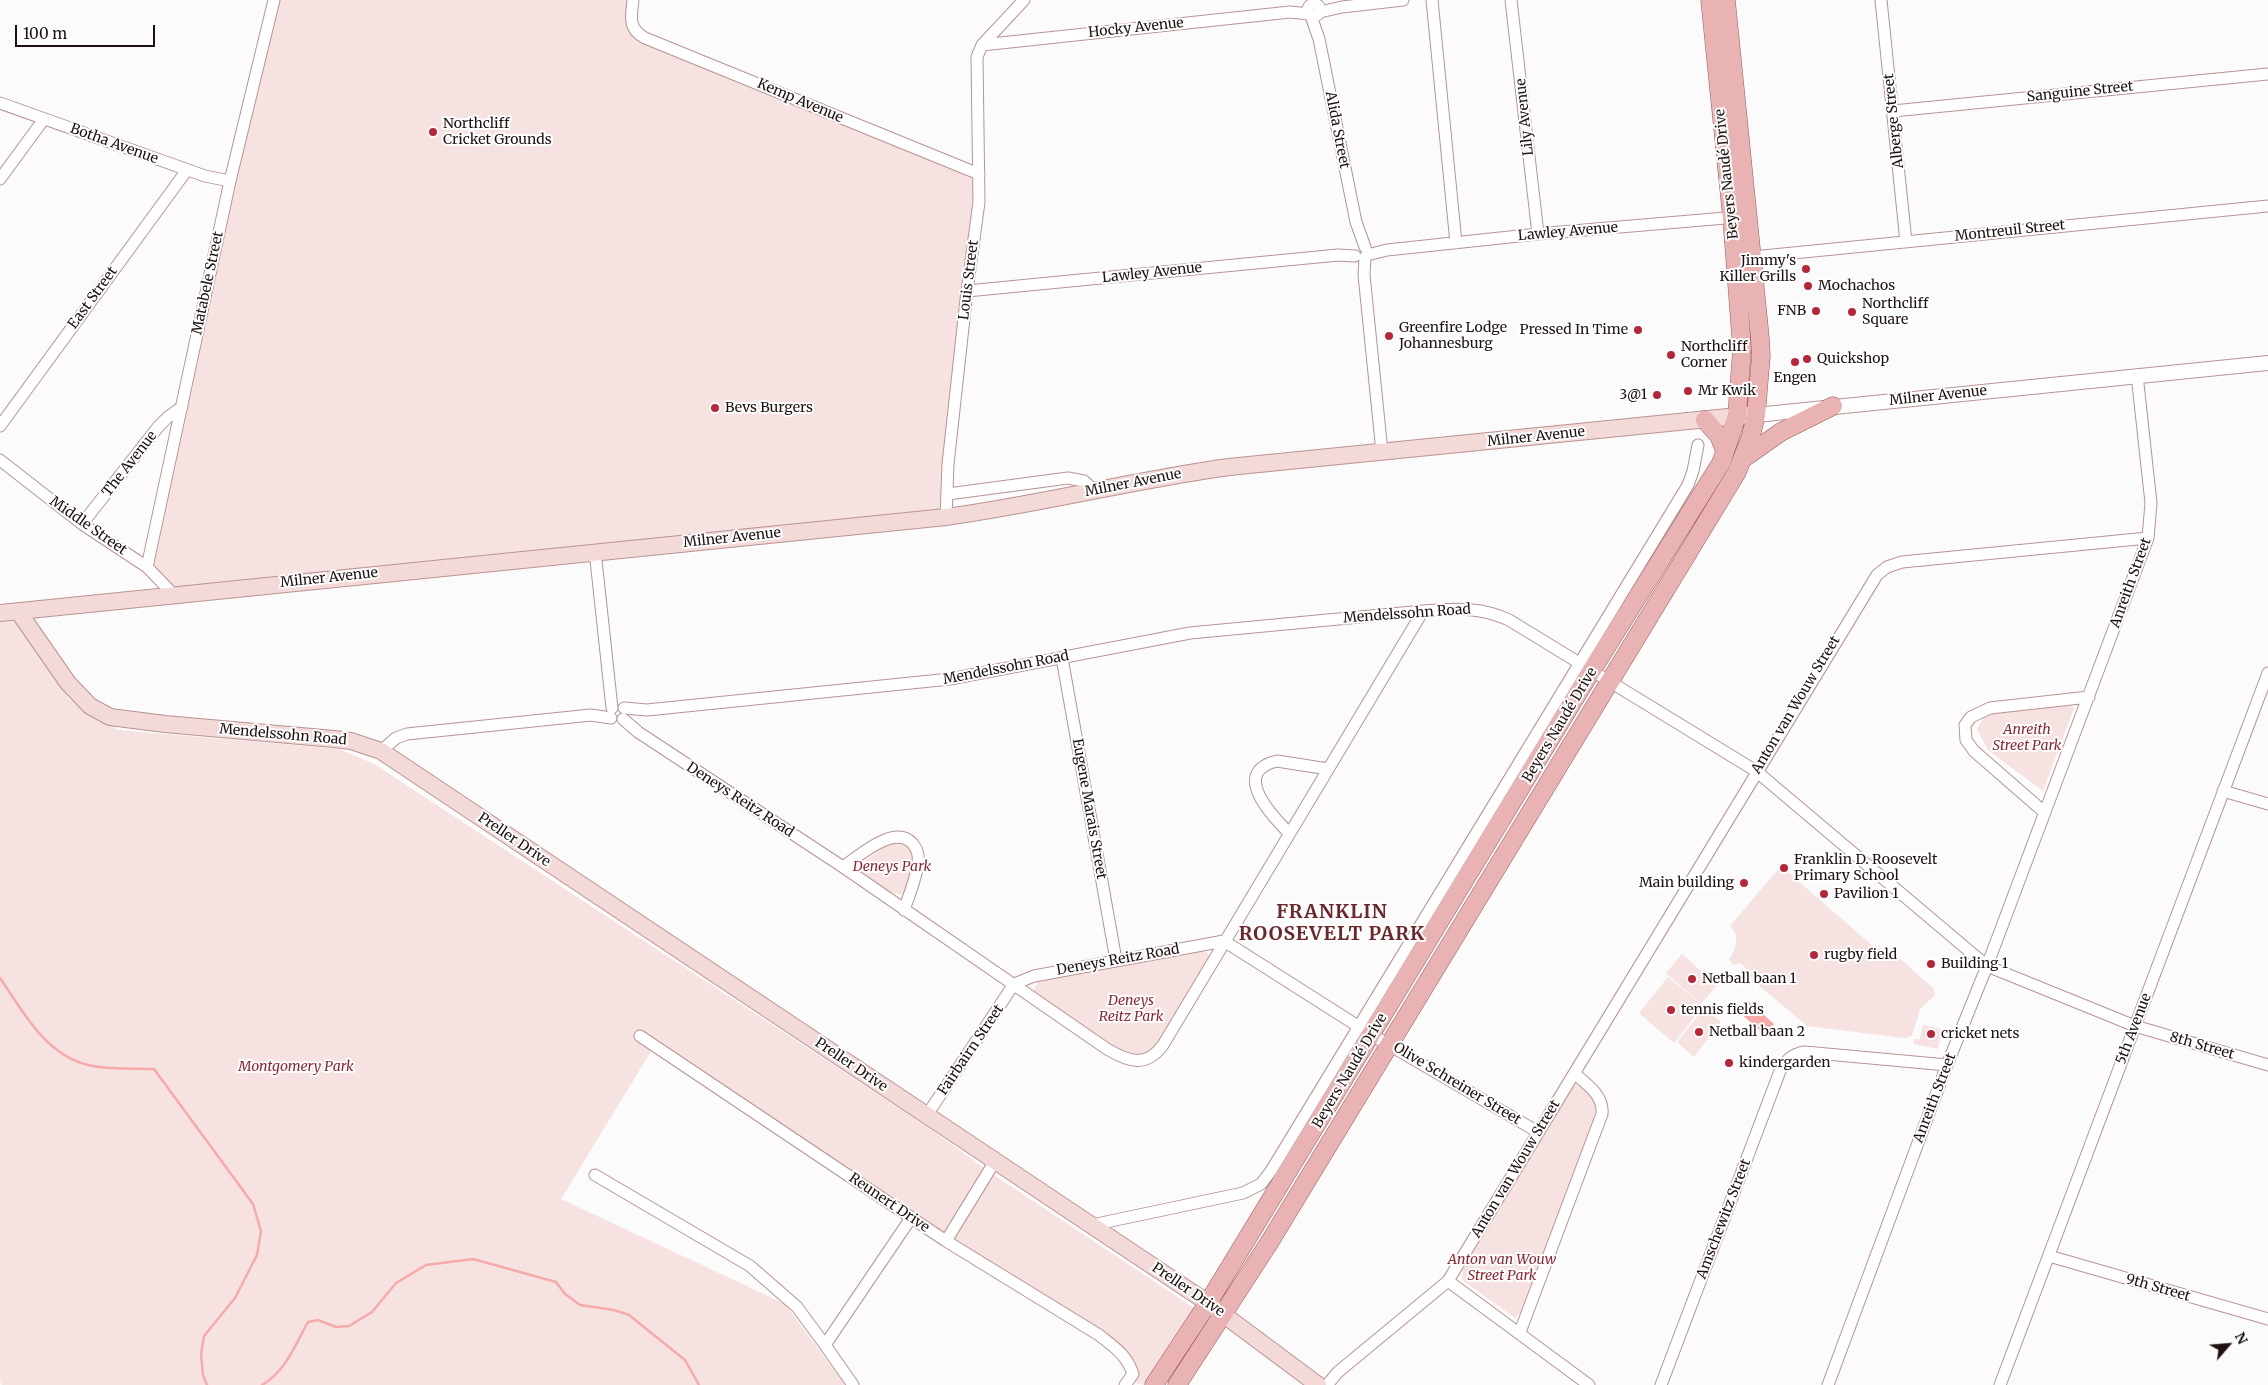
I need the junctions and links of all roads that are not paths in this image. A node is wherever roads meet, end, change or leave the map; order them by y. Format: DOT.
graph roads {
  1 [pos="633,0"];
  2 [pos="1024,0"];
  3 [pos="1403,0"];
  4 [pos="1432,0"];
  5 [pos="1511,0"];
  6 [pos="1710,0"];
  7 [pos="1726,0"];
  8 [pos="1881,0"];
  9 [pos="272,1"];
  10 [pos="1314,8"];
  11 [pos="982,45"];
  12 [pos="2268,74"];
  13 [pos="0,103"];
  14 [pos="1893,111"];
  15 [pos="44,119"];
  16 [pos="187,170"];
  17 [pos="980,174"];
  18 [pos="0,179"];
  19 [pos="230,181"];
  20 [pos="2268,206"];
  21 [pos="1740,217"];
  22 [pos="1538,234"];
  23 [pos="1906,242"];
  24 [pos="1456,243"];
  25 [pos="1361,252"];
  26 [pos="1753,257"];
  27 [pos="967,291"];
  28 [pos="2268,363"];
  29 [pos="2137,375"];
  30 [pos="1833,406"];
  31 [pos="182,407"];
  32 [pos="1756,415"];
  33 [pos="1737,416"];
  34 [pos="1706,420"];
  35 [pos="0,426"];
  36 [pos="1698,445"];
  37 [pos="1725,451"];
  38 [pos="1382,452"];
  39 [pos="1744,458"];
  40 [pos="0,460"];
  41 [pos="1094,490"];
  42 [pos="948,494"];
  43 [pos="946,516"];
  44 [pos="82,524"];
  45 [pos="2148,538"];
  46 [pos="594,552"];
  47 [pos="147,567"];
  48 [pos="173,594"];
  49 [pos="18,611"];
  50 [pos="1423,611"];
  51 [pos="0,613"];
  52 [pos="1062,658"];
  53 [pos="1585,667"];
  54 [pos="2268,673"];
  55 [pos="1609,682"];
  56 [pos="2088,697"];
  57 [pos="617,713"];
  58 [pos="380,751"];
  59 [pos="1328,769"];
  60 [pos="1756,771"];
  61 [pos="2223,791"];
  62 [pos="2268,804"];
  63 [pos="2044,812"];
  64 [pos="1289,833"];
  65 [pos="843,867"];
  66 [pos="904,910"];
  67 [pos="1224,941"];
  68 [pos="1116,960"];
  69 [pos="1987,966"];
  70 [pos="1014,984"];
  71 [pos="2135,1026"];
  72 [pos="1365,1030"];
  73 [pos="640,1036"];
  74 [pos="1390,1045"];
  75 [pos="2268,1064"];
  76 [pos="1947,1065"];
  77 [pos="1575,1074"];
  78 [pos="927,1115"];
  79 [pos="1538,1132"];
  80 [pos="995,1162"];
  81 [pos="595,1175"];
  82 [pos="911,1218"];
  83 [pos="1092,1225"];
  84 [pos="946,1241"];
  85 [pos="2049,1256"];
  86 [pos="1448,1281"];
  87 [pos="1208,1304"];
  88 [pos="1224,1314"];
  89 [pos="2268,1319"];
  90 [pos="1520,1332"];
  91 [pos="825,1345"];
  92 [pos="853,1385"];
  93 [pos="1125,1385"];
  94 [pos="1154,1385"];
  95 [pos="1177,1385"];
  96 [pos="1318,1385"];
  97 [pos="1327,1385"];
  98 [pos="1589,1385"];
  99 [pos="1661,1385"];
  100 [pos="1828,1385"];
  101 [pos="2000,1385"];
  1 -- 17 [label="street, Kemp Avenue"];
  2 -- 11 [label="street"];
  3 -- 10 [label="street, Hocky Avenue"];
  4 -- 24 [label="street"];
  5 -- 22 [label="street, Lily Avenue"];
  6 -- 21 [label="main road, Beyers Naudé Drive"];
  7 -- 21 [label="main road, Beyers Naudé Drive"];
  8 -- 14 [label="street, Alberge Street"];
  9 -- 19 [label="street, Matabele Street"];
  10 -- 11 [label="street, Hocky Avenue"];
  10 -- 25 [label="street, Alida Street"];
  11 -- 17 [label="street, Louis Street"];
  12 -- 14 [label="street, Sanguine Street"];
  13 -- 15 [label="street, Botha Avenue"];
  14 -- 23 [label="street, Alberge Street"];
  15 -- 16 [label="street, Botha Avenue"];
  15 -- 18 [label="street"];
  16 -- 19 [label="street, Botha Avenue"];
  16 -- 35 [label="street, East Street"];
  17 -- 27 [label="street, Louis Street"];
  19 -- 31 [label="street, Matabele Street"];
  20 -- 23 [label="street, Montreuil Street"];
  21 -- 22 [label="street, Lawley Avenue"];
  21 -- 26 [label="main road, Beyers Naudé Drive"];
  21 -- 33 [label="main road, Beyers Naudé Drive"];
  22 -- 24 [label="street, Lawley Avenue"];
  23 -- 26 [label="street, Montreuil Street"];
  24 -- 25 [label="street, Lawley Avenue"];
  25 -- 27 [label="street, Lawley Avenue"];
  25 -- 38 [label="street, Alida Street"];
  26 -- 32 [label="main road, Beyers Naudé Drive"];
  27 -- 42 [label="street, Louis Street"];
  28 -- 29 [label="street, Milner Avenue"];
  29 -- 30 [label="street, Milner Avenue"];
  29 -- 45 [label="street, Anreith Street"];
  30 -- 32 [label="street, Milner Avenue"];
  30 -- 39 [label="main road"];
  31 -- 44 [label="street, The Avenue"];
  31 -- 47 [label="street, Matabele Street"];
  32 -- 33 [label="main road, Milner Avenue"];
  32 -- 39 [label="main road, Beyers Naudé Drive"];
  33 -- 34 [label="main road, Milner Avenue"];
  33 -- 37 [label="main road, Beyers Naudé Drive"];
  34 -- 37 [label="main road"];
  34 -- 38 [label="main road, Milner Avenue"];
  36 -- 53 [label="street, Beyers Naudé Drive"];
  37 -- 53 [label="main road, Beyers Naudé Drive"];
  38 -- 41 [label="main road, Milner Avenue"];
  39 -- 55 [label="main road, Beyers Naudé Drive"];
  40 -- 44 [label="street, Middle Street"];
  41 -- 42 [label="street"];
  41 -- 43 [label="main road, Milner Avenue"];
  42 -- 43 [label="street, Louis Street"];
  43 -- 46 [label="main road, Milner Avenue"];
  44 -- 47 [label="street, Middle Street"];
  45 -- 56 [label="street, Anreith Street"];
  45 -- 60 [label="street, Anton van Wouw Street"];
  46 -- 48 [label="main road, Milner Avenue"];
  46 -- 57 [label="street"];
  47 -- 48 [label="street, Middle Street"];
  48 -- 49 [label="main road, Milner Avenue"];
  49 -- 51 [label="main road, Milner Avenue"];
  49 -- 58 [label="main road, Mendelssohn Road"];
  50 -- 52 [label="street, Mendelssohn Road"];
  50 -- 53 [label="street, Mendelssohn Road"];
  50 -- 59 [label="street, Deneys Reitz Road"];
  52 -- 57 [label="street, Mendelssohn Road"];
  52 -- 68 [label="street, Eugene Marais Street"];
  53 -- 55 [label="street, Mendelssohn Road"];
  53 -- 72 [label="main road, Beyers Naudé Drive"];
  54 -- 61 [label="street, 5th Avenue"];
  55 -- 60 [label="street, Mendelssohn Road"];
  55 -- 74 [label="main road, Beyers Naudé Drive"];
  56 -- 63 [label="street, Anreith Street"];
  56 -- 63 [label="street"];
  57 -- 58 [label="street, Mendelssohn Road"];
  57 -- 65 [label="street, Deneys Reitz Road"];
  58 -- 78 [label="main road, Preller Drive"];
  59 -- 64 [label="street, Deneys Reitz Road"];
  59 -- 64 [label="street"];
  60 -- 69 [label="street, Mendelssohn Road"];
  60 -- 77 [label="street, Anton van Wouw Street"];
  61 -- 62 [label="street"];
  61 -- 71 [label="street, 5th Avenue"];
  63 -- 69 [label="street, Anreith Street"];
  64 -- 67 [label="street, Deneys Reitz Road"];
  65 -- 66 [label="street, Deneys Reitz Road"];
  65 -- 66 [label="street"];
  66 -- 70 [label="street, Deneys Reitz Road"];
  67 -- 68 [label="street, Deneys Reitz Road"];
  67 -- 70 [label="street, Deneys Reitz Road"];
  67 -- 72 [label="street, Olive Schreiner Street"];
  68 -- 70 [label="street, Deneys Reitz Road"];
  69 -- 71 [label="street, Mendelssohn Road"];
  69 -- 76 [label="street, Anreith Street"];
  70 -- 78 [label="street, Fairbairn Street"];
  71 -- 75 [label="street, 8th Street"];
  71 -- 85 [label="street, 5th Avenue"];
  72 -- 74 [label="street, Olive Schreiner Street"];
  72 -- 83 [label="street, Beyers Naudé Drive"];
  72 -- 87 [label="main road, Beyers Naudé Drive"];
  73 -- 82 [label="street, Reunert Drive"];
  74 -- 79 [label="street, Olive Schreiner Street"];
  74 -- 88 [label="main road, Beyers Naudé Drive"];
  76 -- 99 [label="street, Amschewitz Street"];
  76 -- 100 [label="street, Anreith Street"];
  77 -- 79 [label="street, Anton van Wouw Street"];
  77 -- 90 [label="street"];
  78 -- 80 [label="main road, Preller Drive"];
  79 -- 86 [label="street, Anton van Wouw Street"];
  80 -- 83 [label="main road, Preller Drive"];
  80 -- 84 [label="street"];
  81 -- 91 [label="street"];
  82 -- 84 [label="street, Reunert Drive"];
  82 -- 91 [label="street"];
  83 -- 87 [label="main road, Preller Drive"];
  84 -- 93 [label="street, Reunert Drive"];
  85 -- 89 [label="street, 9th Street"];
  85 -- 101 [label="street, 5th Avenue"];
  86 -- 90 [label="street"];
  86 -- 97 [label="street, Anton van Wouw Street"];
  87 -- 88 [label="main road, Preller Drive"];
  87 -- 94 [label="main road, Beyers Naudé Drive"];
  88 -- 95 [label="main road, Beyers Naudé Drive"];
  88 -- 96 [label="main road, Preller Drive"];
  90 -- 98 [label="street"];
  91 -- 92 [label="street"];
}
